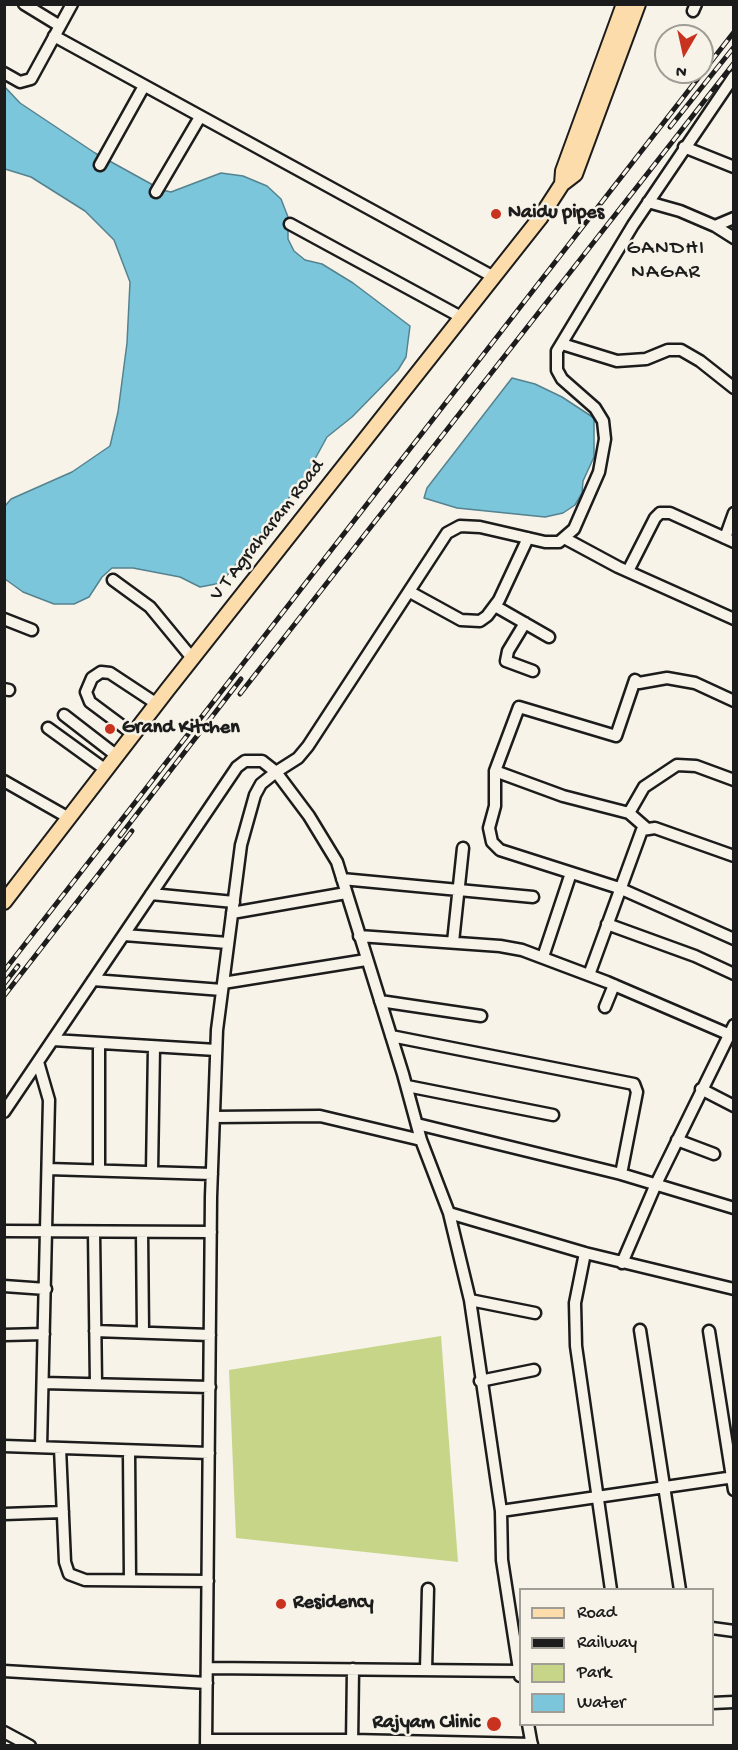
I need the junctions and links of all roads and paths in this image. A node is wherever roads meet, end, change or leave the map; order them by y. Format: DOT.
graph roads {
  1 [pos="24,4"];
  2 [pos="72,4"];
  3 [pos="628,6"];
  4 [pos="60,26"];
  5 [pos="54,36"];
  6 [pos="4,73"];
  7 [pos="733,77"];
  8 [pos="144,86"];
  9 [pos="200,117"];
  10 [pos="684,147"];
  11 [pos="100,165"];
  12 [pos="734,167"];
  13 [pos="156,192"];
  14 [pos="648,202"];
  15 [pos="734,218"];
  16 [pos="290,224"];
  17 [pos="715,226"];
  18 [pos="734,238"];
  19 [pos="492,276"];
  20 [pos="461,318"];
  21 [pos="562,344"];
  22 [pos="734,388"];
  23 [pos="734,513"];
  24 [pos="528,538"];
  25 [pos="566,539"];
  26 [pos="729,540"];
  27 [pos="628,571"];
  28 [pos="113,580"];
  29 [pos="410,592"];
  30 [pos="495,606"];
  31 [pos="4,619"];
  32 [pos="734,619"];
  33 [pos="525,623"];
  34 [pos="32,630"];
  35 [pos="549,637"];
  36 [pos="192,658"];
  37 [pos="533,671"];
  38 [pos="734,701"];
  39 [pos="157,704"];
  40 [pos="63,715"];
  41 [pos="48,728"];
  42 [pos="133,735"];
  43 [pos="117,756"];
  44 [pos="106,770"];
  45 [pos="495,771"];
  46 [pos="276,772"];
  47 [pos="734,780"];
  48 [pos="4,781"];
  49 [pos="629,813"];
  50 [pos="69,818"];
  51 [pos="645,827"];
  52 [pos="463,848"];
  53 [pos="734,856"];
  54 [pos="571,873"];
  55 [pos="342,879"];
  56 [pos="619,888"];
  57 [pos="458,889"];
  58 [pos="346,893"];
  59 [pos="152,894"];
  60 [pos="533,897"];
  61 [pos="4,902"];
  62 [pos="233,907"];
  63 [pos="607,924"];
  64 [pos="124,935"];
  65 [pos="359,936"];
  66 [pos="734,939"];
  67 [pos="453,942"];
  68 [pos="228,943"];
  69 [pos="543,957"];
  70 [pos="366,960"];
  71 [pos="734,974"];
  72 [pos="590,975"];
  73 [pos="93,980"];
  74 [pos="614,985"];
  75 [pos="223,986"];
  76 [pos="380,1001"];
  77 [pos="605,1007"];
  78 [pos="481,1016"];
  79 [pos="731,1029"];
  80 [pos="391,1036"];
  81 [pos="53,1040"];
  82 [pos="99,1043"];
  83 [pos="154,1047"];
  84 [pos="216,1050"];
  85 [pos="38,1062"];
  86 [pos="407,1086"];
  87 [pos="701,1089"];
  88 [pos="734,1106"];
  89 [pos="4,1112"];
  90 [pos="553,1115"];
  91 [pos="214,1117"];
  92 [pos="417,1124"];
  93 [pos="421,1140"];
  94 [pos="676,1140"];
  95 [pos="714,1154"];
  96 [pos="48,1169"];
  97 [pos="99,1170"];
  98 [pos="152,1172"];
  99 [pos="212,1174"];
  100 [pos="621,1174"];
  101 [pos="656,1184"];
  102 [pos="734,1209"];
  103 [pos="449,1213"];
  104 [pos="4,1231"];
  105 [pos="48,1232"];
  106 [pos="94,1232"];
  107 [pos="142,1232"];
  108 [pos="211,1232"];
  109 [pos="585,1253"];
  110 [pos="622,1263"];
  111 [pos="4,1286"];
  112 [pos="46,1289"];
  113 [pos="734,1289"];
  114 [pos="470,1300"];
  115 [pos="535,1313"];
  116 [pos="640,1330"];
  117 [pos="95,1331"];
  118 [pos="709,1331"];
  119 [pos="143,1332"];
  120 [pos="44,1334"];
  121 [pos="4,1335"];
  122 [pos="210,1335"];
  123 [pos="534,1370"];
  124 [pos="480,1381"];
  125 [pos="43,1383"];
  126 [pos="96,1384"];
  127 [pos="210,1387"];
  128 [pos="4,1446"];
  129 [pos="41,1447"];
  130 [pos="60,1448"];
  131 [pos="129,1450"];
  132 [pos="209,1454"];
  133 [pos="733,1478"];
  134 [pos="666,1487"];
  135 [pos="734,1490"];
  136 [pos="598,1496"];
  137 [pos="501,1511"];
  138 [pos="63,1512"];
  139 [pos="4,1514"];
  140 [pos="130,1580"];
  141 [pos="208,1581"];
  142 [pos="611,1588"];
  143 [pos="680,1588"];
  144 [pos="428,1589"];
  145 [pos="517,1626"];
  146 [pos="714,1628"];
  147 [pos="734,1631"];
  148 [pos="519,1656"];
  149 [pos="207,1668"];
  150 [pos="352,1669"];
  151 [pos="426,1670"];
  152 [pos="4,1671"];
  153 [pos="519,1671"];
  154 [pos="207,1683"];
  155 [pos="734,1702"];
  156 [pos="714,1703"];
  157 [pos="528,1726"];
  158 [pos="4,1732"];
  159 [pos="206,1743"];
  160 [pos="352,1743"];
  161 [pos="532,1745"];
  162 [pos="30,1746"];
  1 -- 4 [label="street"];
  2 -- 4 [label="street"];
  3 -- 19 [label="main road, V T Agraharam Road"];
  4 -- 5 [label="street"];
  5 -- 6 [label="street"];
  5 -- 8 [label="street"];
  7 -- 10 [label="street"];
  8 -- 9 [label="street"];
  8 -- 11 [label="street"];
  9 -- 13 [label="street"];
  9 -- 19 [label="street"];
  10 -- 12 [label="street"];
  10 -- 14 [label="street"];
  14 -- 17 [label="street"];
  14 -- 21 [label="street"];
  15 -- 17 [label="street"];
  16 -- 20 [label="street"];
  17 -- 18 [label="street"];
  19 -- 20 [label="main road, V T Agraharam Road"];
  20 -- 36 [label="main road, V T Agraharam Road"];
  21 -- 22 [label="street"];
  21 -- 25 [label="street"];
  23 -- 26 [label="street"];
  24 -- 25 [label="street"];
  24 -- 29 [label="street"];
  24 -- 30 [label="street"];
  25 -- 27 [label="street"];
  26 -- 27 [label="street"];
  27 -- 32 [label="street"];
  28 -- 36 [label="street"];
  29 -- 30 [label="street"];
  29 -- 46 [label="street"];
  30 -- 33 [label="street"];
  31 -- 34 [label="street"];
  33 -- 35 [label="street"];
  33 -- 37 [label="street"];
  36 -- 39 [label="main road, V T Agraharam Road"];
  38 -- 45 [label="street"];
  39 -- 42 [label="main road, V T Agraharam Road"];
  39 -- 42 [label="street"];
  40 -- 43 [label="street"];
  41 -- 44 [label="street"];
  42 -- 43 [label="main road, V T Agraharam Road"];
  43 -- 44 [label="main road, V T Agraharam Road"];
  44 -- 50 [label="main road, V T Agraharam Road"];
  45 -- 49 [label="street"];
  45 -- 54 [label="street"];
  46 -- 55 [label="street"];
  46 -- 59 [label="street"];
  46 -- 62 [label="street"];
  47 -- 49 [label="street"];
  48 -- 50 [label="street"];
  49 -- 51 [label="street"];
  50 -- 61 [label="main road, V T Agraharam Road"];
  51 -- 53 [label="street"];
  51 -- 56 [label="street"];
  52 -- 57 [label="street"];
  54 -- 56 [label="street"];
  54 -- 69 [label="street"];
  55 -- 57 [label="street"];
  55 -- 58 [label="street"];
  56 -- 63 [label="street"];
  56 -- 66 [label="street"];
  57 -- 60 [label="street"];
  57 -- 67 [label="street"];
  58 -- 62 [label="street"];
  58 -- 65 [label="street"];
  59 -- 62 [label="street"];
  59 -- 64 [label="street"];
  62 -- 68 [label="street"];
  63 -- 71 [label="street"];
  63 -- 72 [label="street"];
  64 -- 68 [label="street"];
  64 -- 73 [label="street"];
  65 -- 67 [label="street"];
  65 -- 70 [label="street"];
  67 -- 69 [label="street"];
  68 -- 75 [label="street"];
  69 -- 72 [label="street"];
  70 -- 75 [label="street"];
  70 -- 76 [label="street"];
  72 -- 74 [label="street"];
  73 -- 75 [label="street"];
  73 -- 81 [label="street"];
  74 -- 77 [label="street"];
  74 -- 79 [label="street"];
  75 -- 84 [label="street"];
  76 -- 78 [label="street"];
  76 -- 80 [label="street"];
  79 -- 87 [label="street"];
  80 -- 86 [label="street"];
  80 -- 100 [label="street"];
  81 -- 82 [label="street"];
  81 -- 85 [label="street"];
  82 -- 83 [label="street"];
  82 -- 97 [label="street"];
  83 -- 84 [label="street"];
  83 -- 98 [label="street"];
  84 -- 91 [label="street"];
  85 -- 89 [label="street"];
  85 -- 96 [label="street"];
  86 -- 90 [label="street"];
  86 -- 92 [label="street"];
  87 -- 88 [label="street"];
  87 -- 94 [label="street"];
  91 -- 93 [label="street"];
  91 -- 99 [label="street"];
  92 -- 93 [label="street"];
  92 -- 100 [label="street"];
  93 -- 103 [label="street"];
  94 -- 95 [label="street"];
  94 -- 101 [label="street"];
  96 -- 97 [label="street"];
  96 -- 105 [label="street"];
  97 -- 98 [label="street"];
  98 -- 99 [label="street"];
  99 -- 108 [label="street"];
  100 -- 101 [label="street"];
  101 -- 102 [label="street"];
  101 -- 110 [label="street"];
  103 -- 109 [label="street"];
  103 -- 114 [label="street"];
  104 -- 105 [label="street"];
  105 -- 106 [label="street"];
  105 -- 112 [label="street"];
  106 -- 107 [label="street"];
  106 -- 117 [label="street"];
  107 -- 108 [label="street"];
  107 -- 119 [label="street"];
  108 -- 122 [label="street"];
  109 -- 110 [label="street"];
  109 -- 136 [label="street"];
  110 -- 113 [label="street"];
  111 -- 112 [label="street"];
  112 -- 120 [label="street"];
  114 -- 115 [label="street"];
  114 -- 124 [label="street"];
  116 -- 134 [label="street"];
  117 -- 119 [label="street"];
  117 -- 126 [label="street"];
  118 -- 133 [label="street"];
  119 -- 122 [label="street"];
  120 -- 121 [label="street"];
  120 -- 125 [label="street"];
  122 -- 127 [label="street"];
  123 -- 124 [label="street"];
  124 -- 137 [label="street"];
  125 -- 126 [label="street"];
  125 -- 129 [label="street"];
  126 -- 127 [label="street"];
  127 -- 132 [label="street"];
  128 -- 129 [label="street"];
  129 -- 130 [label="street"];
  130 -- 131 [label="street"];
  130 -- 138 [label="street"];
  131 -- 132 [label="street"];
  131 -- 140 [label="street"];
  132 -- 141 [label="street"];
  133 -- 134 [label="street"];
  133 -- 135 [label="street"];
  134 -- 136 [label="street"];
  134 -- 143 [label="street"];
  136 -- 137 [label="street"];
  136 -- 142 [label="street"];
  137 -- 145 [label="street"];
  138 -- 139 [label="street"];
  138 -- 140 [label="street"];
  140 -- 141 [label="street"];
  141 -- 149 [label="street"];
  144 -- 151 [label="street"];
  145 -- 148 [label="street"];
  146 -- 147 [label="street"];
  149 -- 150 [label="street"];
  149 -- 154 [label="street"];
  150 -- 151 [label="street"];
  150 -- 160 [label="street"];
  151 -- 153 [label="street"];
  152 -- 154 [label="street"];
  154 -- 159 [label="street"];
  155 -- 156 [label="street"];
  157 -- 161 [label="street"];
  158 -- 162 [label="street"];
  159 -- 160 [label="street"];
  160 -- 161 [label="street"];
}
